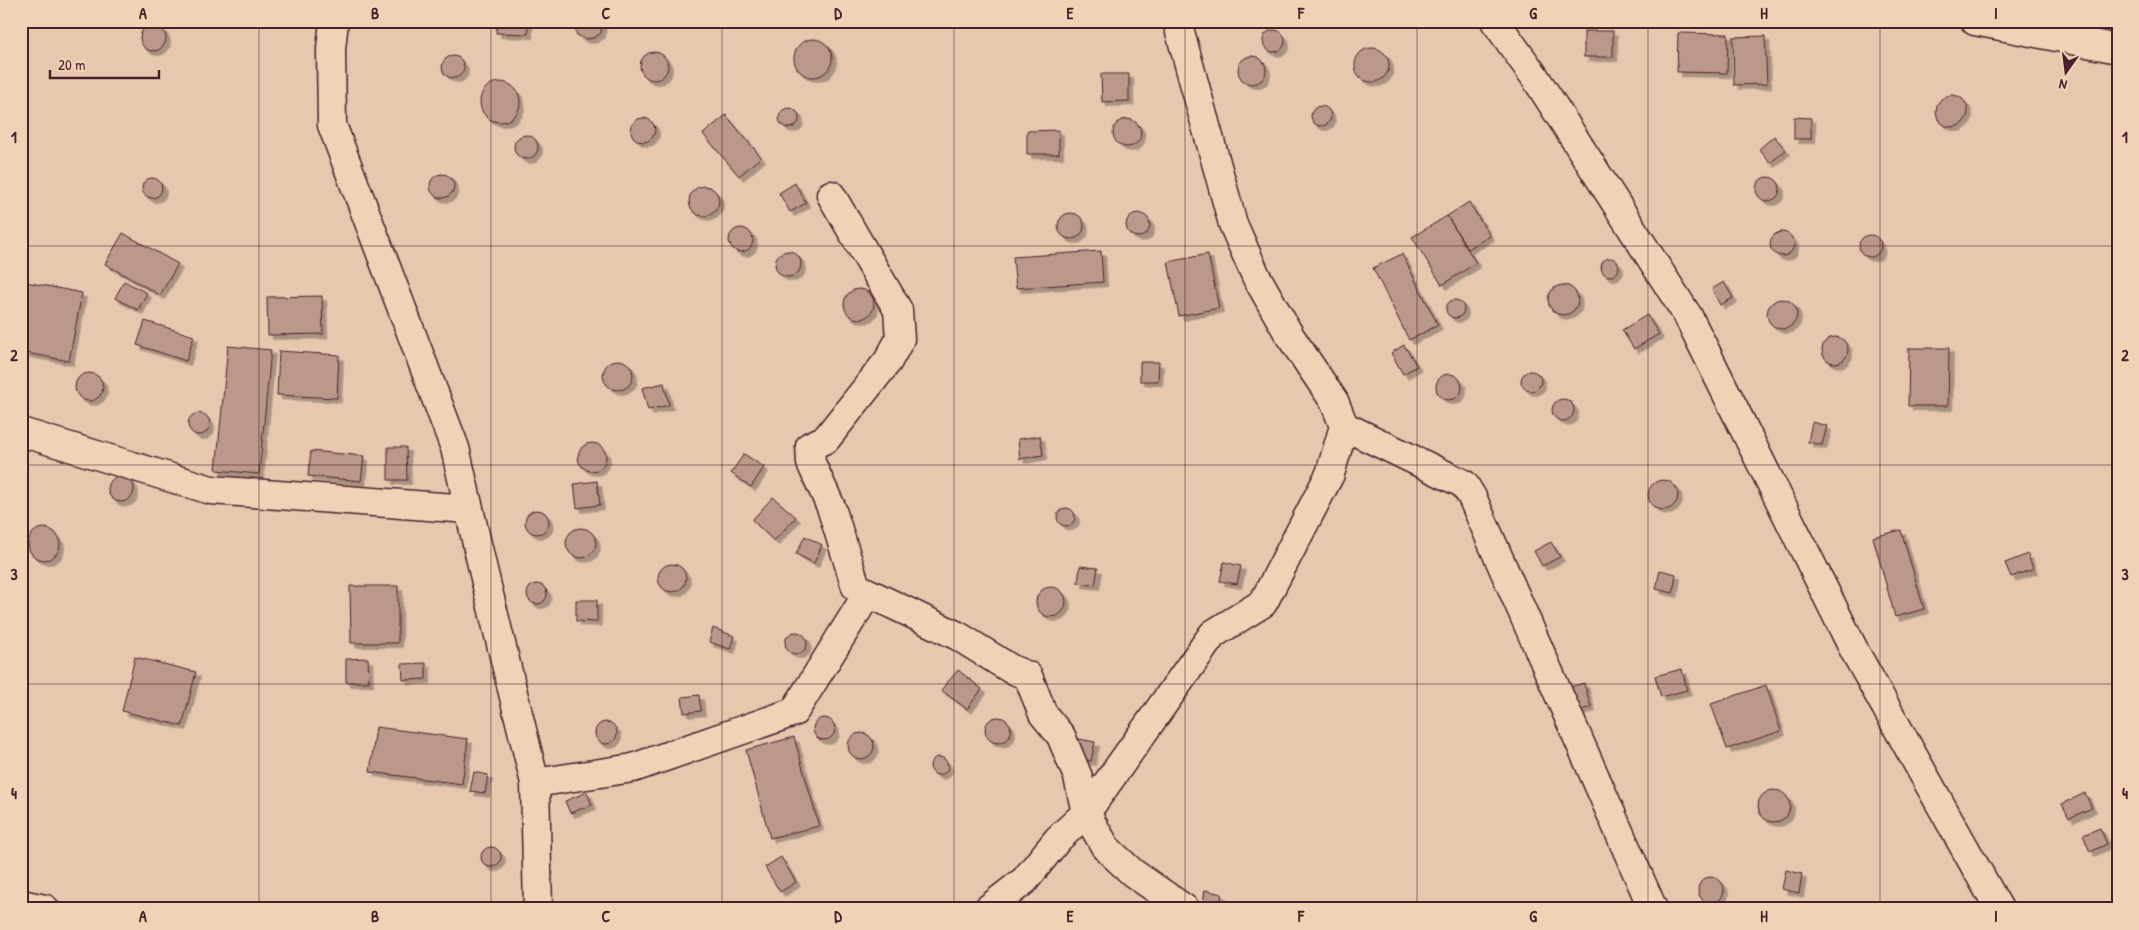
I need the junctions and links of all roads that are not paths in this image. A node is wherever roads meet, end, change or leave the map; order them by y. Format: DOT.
graph roads {
  1 [pos="334,21"];
  2 [pos="1177,21"];
  3 [pos="1495,21"];
  4 [pos="1992,23"];
  5 [pos="2118,49"];
  6 [pos="830,195"];
  7 [pos="1344,426"];
  8 [pos="21,432"];
  9 [pos="469,509"];
  10 [pos="868,593"];
  11 [pos="535,783"];
  12 [pos="1086,813"];
  13 [pos="21,904"];
  14 [pos="45,909"];
  15 [pos="538,909"];
  16 [pos="988,909"];
  17 [pos="1184,909"];
  18 [pos="1653,909"];
  19 [pos="1999,909"];
  1 -- 9 [label="street"];
  2 -- 7 [label="street"];
  3 -- 19 [label="street"];
  4 -- 5 [label="street"];
  6 -- 10 [label="street"];
  7 -- 12 [label="street"];
  7 -- 18 [label="street"];
  8 -- 9 [label="street"];
  9 -- 11 [label="street"];
  10 -- 11 [label="street"];
  10 -- 12 [label="street"];
  11 -- 15 [label="street"];
  12 -- 16 [label="street"];
  12 -- 17 [label="street"];
  13 -- 14 [label="street"];
}
